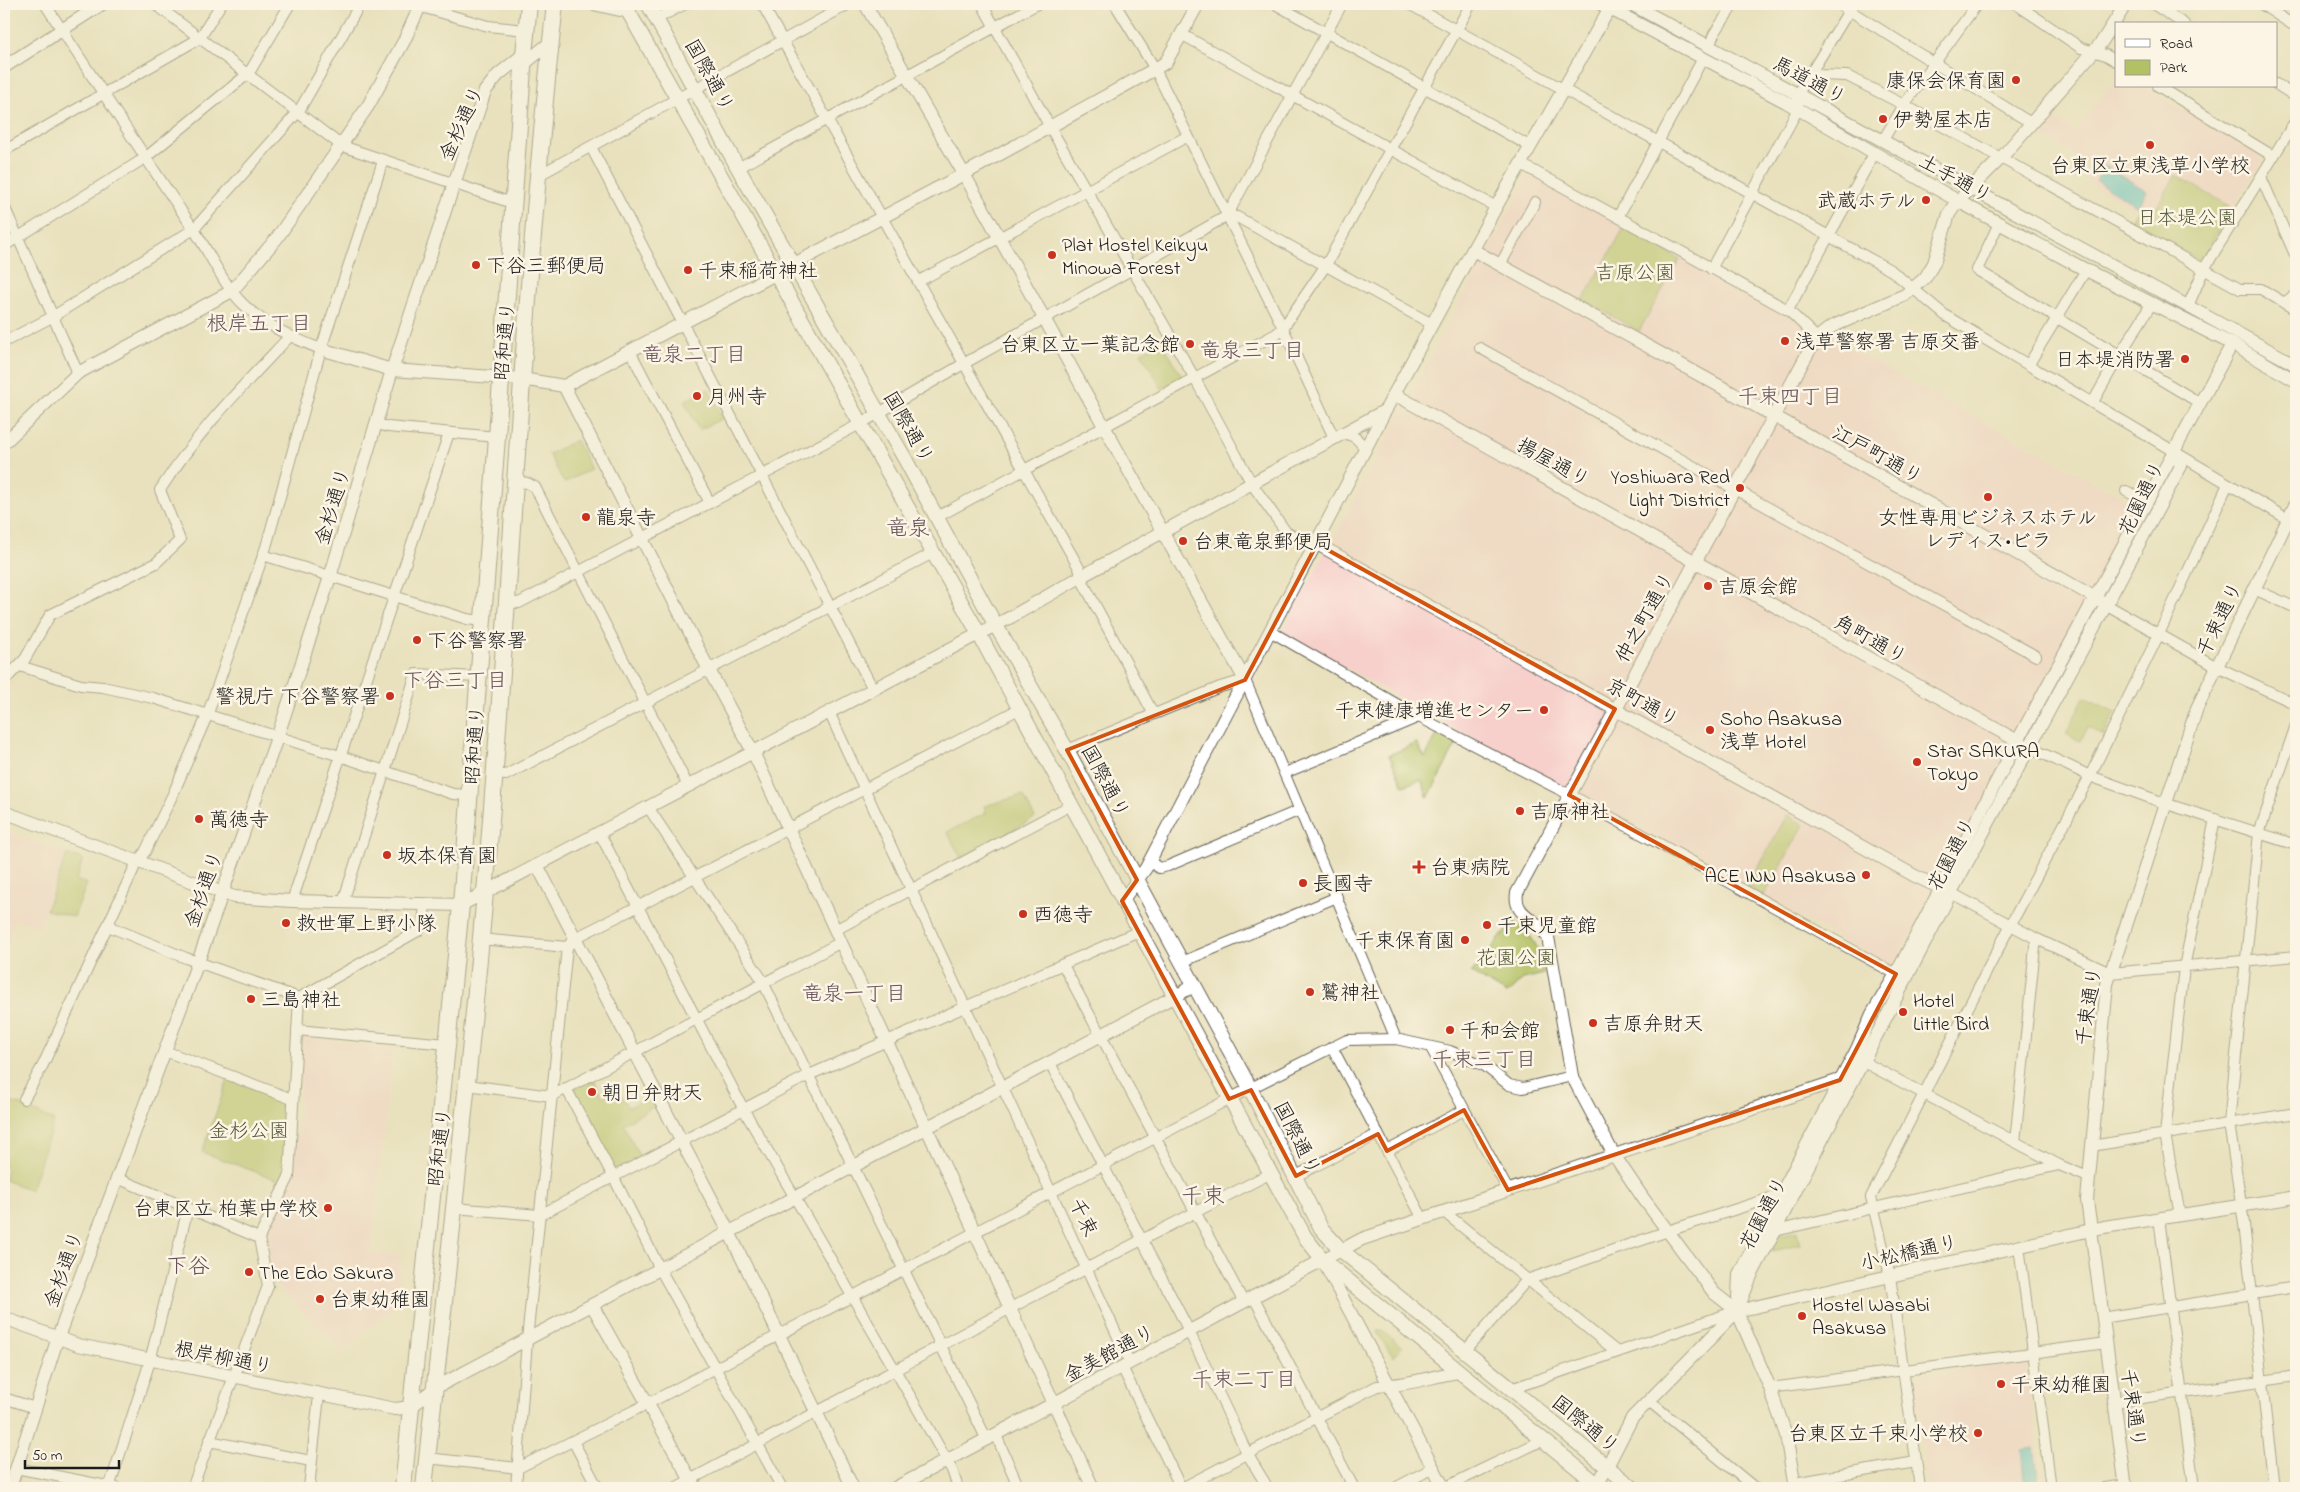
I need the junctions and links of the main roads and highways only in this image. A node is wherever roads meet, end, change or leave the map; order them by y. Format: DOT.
graph roads {
  1 [pos="529,4"];
  2 [pos="555,4"];
  3 [pos="648,4"];
  4 [pos="627,8"];
  5 [pos="1599,1487"];
  6 [pos="403,1488"];
  7 [pos="424,1488"];
  8 [pos="1633,1488"];
  1 -- 6 [label="highway, 昭和通り"];
  2 -- 7 [label="highway, 昭和通り"];
  3 -- 8 [label="main road, 国際通り"];
  4 -- 5 [label="main road, 国際通り"];
}
